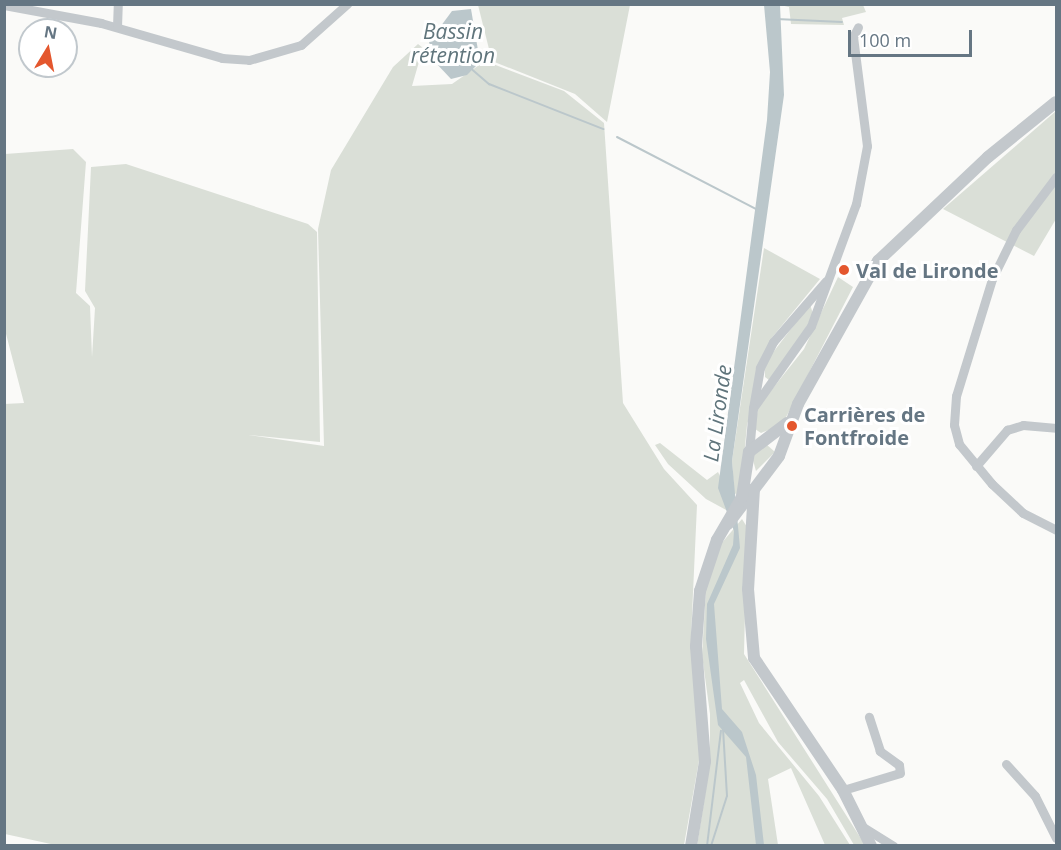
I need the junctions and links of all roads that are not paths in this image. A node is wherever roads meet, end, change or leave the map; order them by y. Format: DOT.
graph roads {
  1 [pos="118,4"];
  2 [pos="347,4"];
  3 [pos="4,5"];
  4 [pos="117,27"];
  5 [pos="858,27"];
  6 [pos="1056,102"];
  7 [pos="1056,177"];
  8 [pos="826,281"];
  9 [pos="753,408"];
  10 [pos="790,420"];
  11 [pos="1056,428"];
  12 [pos="750,431"];
  13 [pos="762,441"];
  14 [pos="749,452"];
  15 [pos="780,452"];
  16 [pos="976,466"];
  17 [pos="747,468"];
  18 [pos="766,472"];
  19 [pos="750,485"];
  20 [pos="741,507"];
  21 [pos="754,523"];
  22 [pos="1056,530"];
  23 [pos="869,717"];
  24 [pos="1006,764"];
  25 [pos="843,790"];
  26 [pos="863,827"];
  27 [pos="1056,838"];
  28 [pos="691,846"];
  29 [pos="871,846"];
  30 [pos="893,846"];
  1 -- 4 [label="street"];
  2 -- 4 [label="street"];
  3 -- 4 [label="street"];
  5 -- 8 [label="street"];
  6 -- 10 [label="street"];
  7 -- 16 [label="street"];
  8 -- 9 [label="street"];
  8 -- 9 [label="street"];
  9 -- 12 [label="street"];
  10 -- 13 [label="street"];
  10 -- 15 [label="street"];
  11 -- 16 [label="street"];
  12 -- 13 [label="street"];
  12 -- 14 [label="street"];
  13 -- 14 [label="street"];
  13 -- 15 [label="street"];
  14 -- 17 [label="street"];
  15 -- 18 [label="street"];
  16 -- 22 [label="street"];
  17 -- 18 [label="street"];
  17 -- 19 [label="street"];
  18 -- 19 [label="street"];
  19 -- 20 [label="street"];
  19 -- 21 [label="street"];
  20 -- 21 [label="street"];
  20 -- 28 [label="street"];
  21 -- 25 [label="street"];
  23 -- 25 [label="street"];
  24 -- 27 [label="street"];
  25 -- 26 [label="street"];
  26 -- 29 [label="street"];
  26 -- 30 [label="street"];
}
